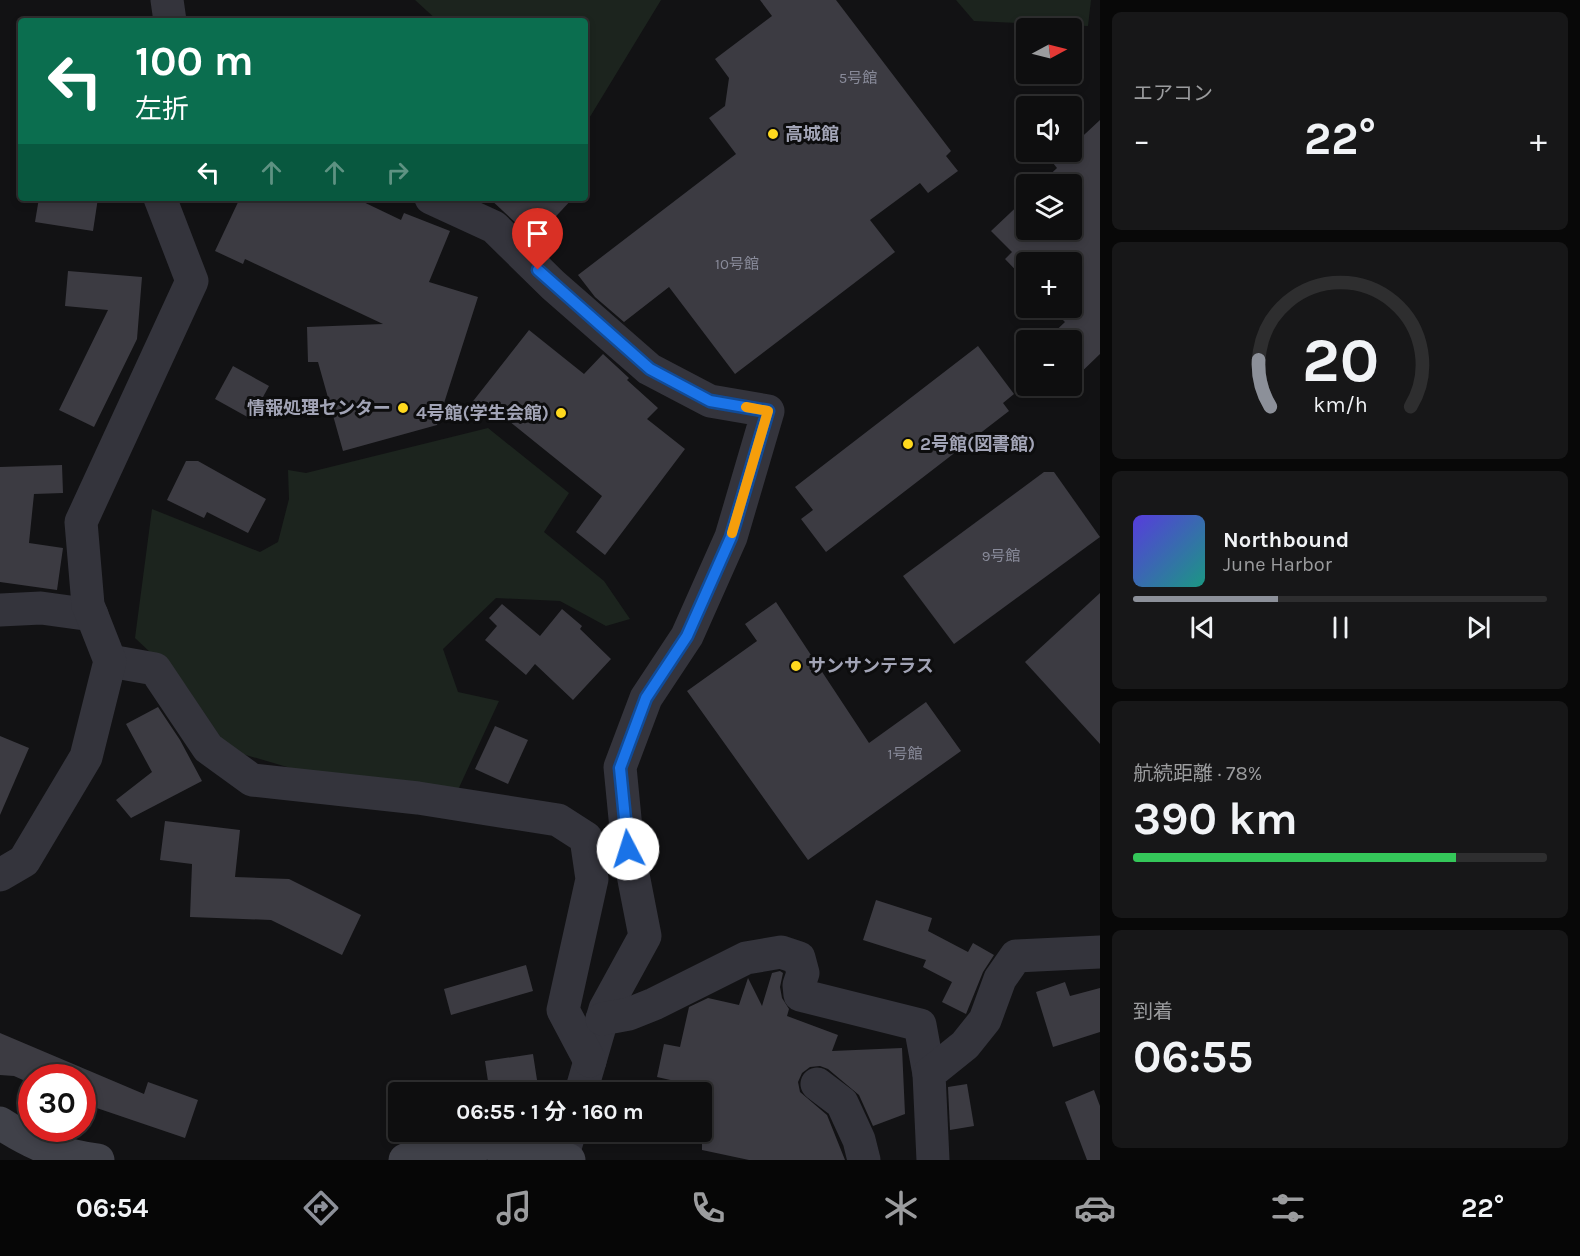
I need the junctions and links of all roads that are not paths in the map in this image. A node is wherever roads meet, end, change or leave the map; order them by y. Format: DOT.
graph roads {
  1 [pos="167,0"];
  2 [pos="170,18"];
  3 [pos="161,201"];
  4 [pos="438,201"];
  5 [pos="0,610"];
  6 [pos="92,615"];
  7 [pos="110,661"];
  8 [pos="0,875"];
  9 [pos="1100,952"];
  10 [pos="602,1019"];
  11 [pos="590,1061"];
  12 [pos="929,1074"];
  13 [pos="584,1082"];
  14 [pos="817,1084"];
  15 [pos="0,1123"];
  16 [pos="567,1150"];
  17 [pos="98,1160"];
  18 [pos="405,1160"];
  19 [pos="864,1160"];
  20 [pos="933,1160"];
  1 -- 2 [label="street"];
  3 -- 6 [label="street"];
  4 -- 10 [label="street"];
  5 -- 6 [label="street"];
  6 -- 7 [label="street"];
  7 -- 8 [label="street"];
  7 -- 11 [label="street"];
  9 -- 12 [label="street"];
  10 -- 11 [label="street"];
  10 -- 12 [label="street"];
  11 -- 13 [label="street"];
  12 -- 20 [label="street"];
  14 -- 19 [label="street"];
  15 -- 17 [label="main road"];
  16 -- 18 [label="main road"];
}
